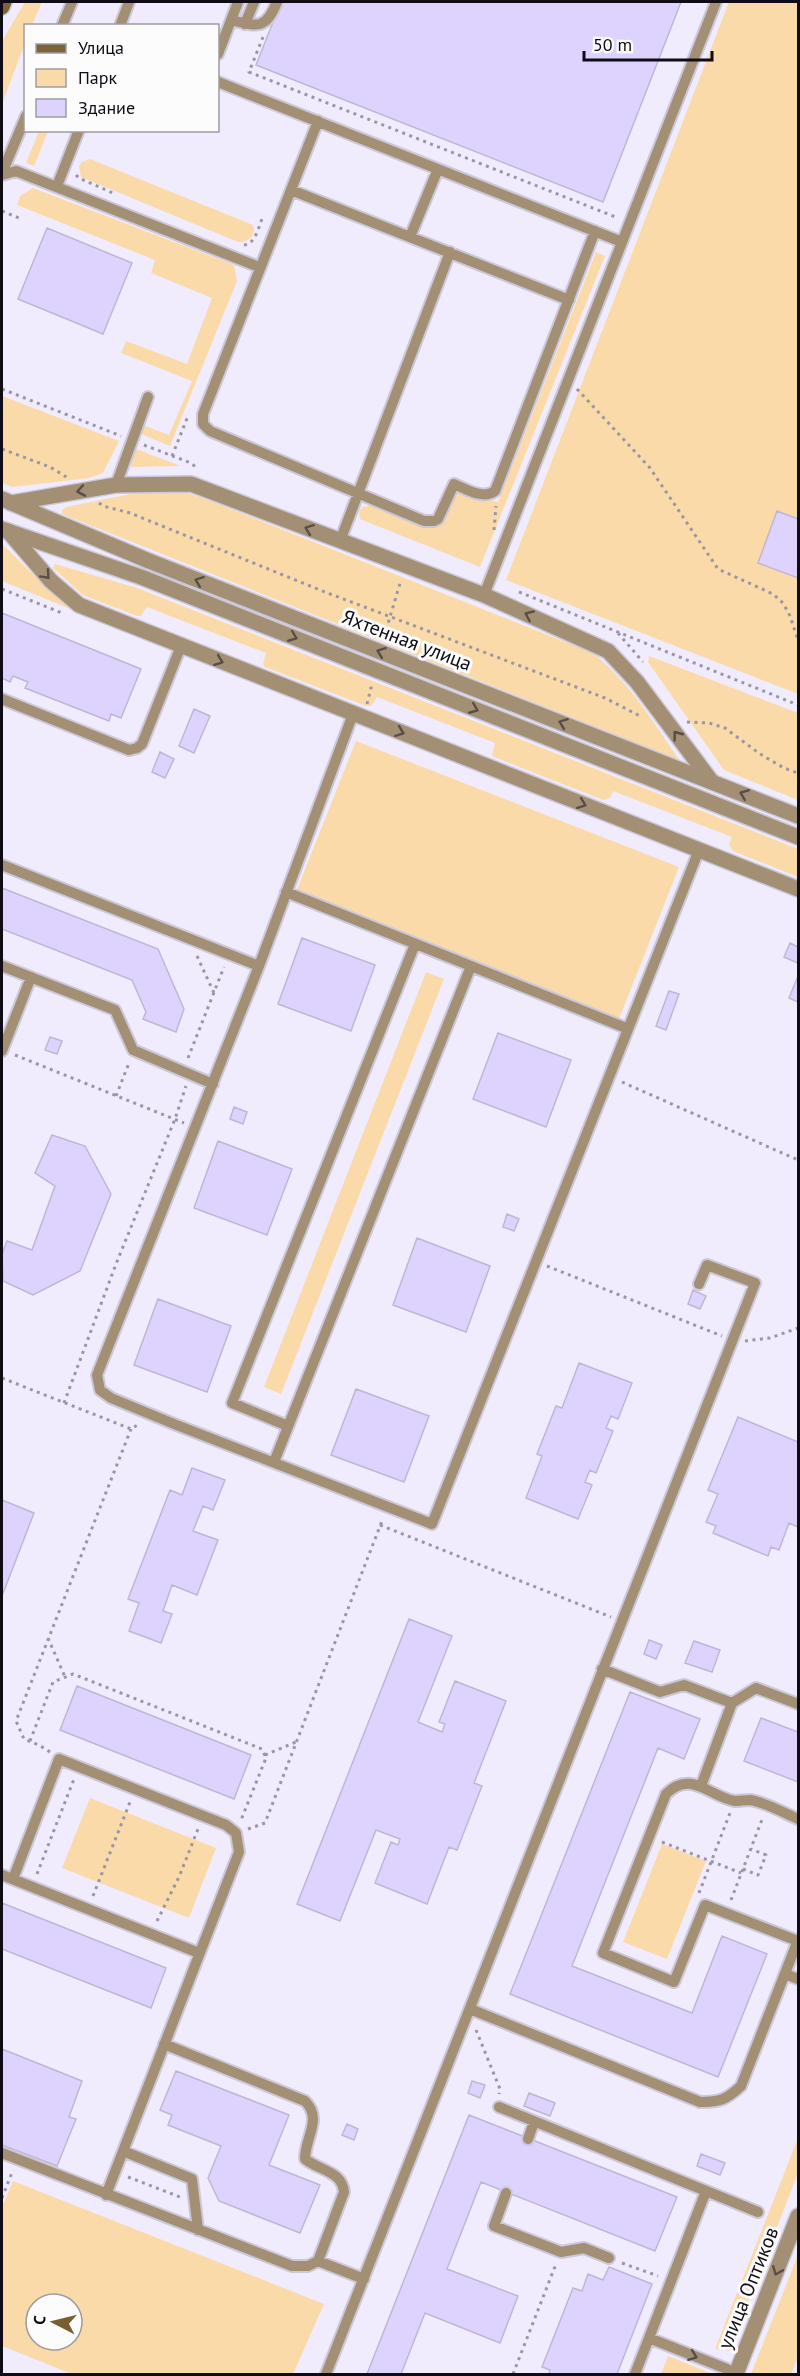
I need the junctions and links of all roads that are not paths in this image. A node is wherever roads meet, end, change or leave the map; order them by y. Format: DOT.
graph roads {
  1 [pos="4,2"];
  2 [pos="72,2"];
  3 [pos="129,2"];
  4 [pos="238,2"];
  5 [pos="254,2"];
  6 [pos="277,2"];
  7 [pos="716,2"];
  8 [pos="2,7"];
  9 [pos="231,20"];
  10 [pos="63,24"];
  11 [pos="121,24"];
  12 [pos="245,24"];
  13 [pos="219,51"];
  14 [pos="219,82"];
  15 [pos="24,121"];
  16 [pos="318,121"];
  17 [pos="78,132"];
  18 [pos="438,169"];
  19 [pos="2,174"];
  20 [pos="57,186"];
  21 [pos="291,190"];
  22 [pos="595,231"];
  23 [pos="411,237"];
  24 [pos="622,242"];
  25 [pos="450,252"];
  26 [pos="259,267"];
  27 [pos="569,300"];
  28 [pos="148,396"];
  29 [pos="116,485"];
  30 [pos="359,494"];
  31 [pos="6,501"];
  32 [pos="5,530"];
  33 [pos="340,541"];
  34 [pos="484,595"];
  35 [pos="181,646"];
  36 [pos="2,699"];
  37 [pos="353,714"];
  38 [pos="712,782"];
  39 [pos="798,816"];
  40 [pos="798,837"];
  41 [pos="699,849"];
  42 [pos="2,865"];
  43 [pos="798,888"];
  44 [pos="286,892"];
  45 [pos="415,944"];
  46 [pos="2,966"];
  47 [pos="259,966"];
  48 [pos="471,966"];
  49 [pos="31,977"];
  50 [pos="626,1028"];
  51 [pos="2,1051"];
  52 [pos="213,1084"];
  53 [pos="699,1284"];
  54 [pos="288,1426"];
  55 [pos="274,1462"];
  56 [pos="602,1670"];
  57 [pos="732,1703"];
  58 [pos="798,1704"];
  59 [pos="701,1786"];
  60 [pos="798,1819"];
  61 [pos="2,1875"];
  62 [pos="13,1879"];
  63 [pos="798,1940"];
  64 [pos="199,1953"];
  65 [pos="785,1974"];
  66 [pos="798,1979"];
  67 [pos="470,2009"];
  68 [pos="164,2044"];
  69 [pos="499,2107"];
  70 [pos="534,2122"];
  71 [pos="528,2139"];
  72 [pos="123,2151"];
  73 [pos="2,2153"];
  74 [pos="706,2191"];
  75 [pos="506,2193"];
  76 [pos="106,2195"];
  77 [pos="758,2212"];
  78 [pos="798,2216"];
  79 [pos="198,2230"];
  80 [pos="609,2258"];
  81 [pos="318,2261"];
  82 [pos="364,2279"];
  83 [pos="649,2338"];
  84 [pos="326,2374"];
  85 [pos="634,2374"];
  86 [pos="736,2374"];
  1 -- 8 [label="main road"];
  2 -- 10 [label="lane"];
  3 -- 11 [label="lane"];
  4 -- 9 [label="lane"];
  5 -- 12 [label="lane"];
  6 -- 12 [label="lane"];
  7 -- 24 [label="lane"];
  9 -- 12 [label="lane"];
  9 -- 13 [label="lane"];
  14 -- 16 [label="lane"];
  15 -- 19 [label="lane"];
  16 -- 18 [label="lane"];
  16 -- 21 [label="lane"];
  17 -- 20 [label="lane"];
  18 -- 22 [label="lane"];
  18 -- 23 [label="lane"];
  19 -- 20 [label="lane"];
  20 -- 26 [label="lane"];
  21 -- 23 [label="lane"];
  21 -- 26 [label="lane"];
  22 -- 24 [label="lane"];
  22 -- 27 [label="lane"];
  23 -- 25 [label="lane"];
  24 -- 34 [label="lane"];
  25 -- 27 [label="lane"];
  25 -- 30 [label="lane"];
  26 -- 30 [label="lane"];
  27 -- 30 [label="lane"];
  28 -- 29 [label="lane"];
  29 -- 31 [label="street, one-way"];
  33 -- 29 [label="street, one-way"];
  30 -- 33 [label="lane"];
  38 -- 31 [label="street, Яхтенная улица, one-way"];
  32 -- 35 [label="street, one-way"];
  32 -- 40 [label="street, Яхтенная улица, one-way"];
  33 -- 34 [label="street"];
  38 -- 34 [label="street, one-way"];
  35 -- 36 [label="lane"];
  35 -- 37 [label="street, one-way"];
  37 -- 41 [label="street, one-way"];
  37 -- 44 [label="lane"];
  39 -- 38 [label="street, Яхтенная улица, one-way"];
  41 -- 43 [label="street"];
  41 -- 50 [label="lane"];
  42 -- 47 [label="lane"];
  44 -- 45 [label="lane"];
  44 -- 47 [label="lane"];
  45 -- 48 [label="lane"];
  45 -- 54 [label="lane"];
  46 -- 49 [label="lane"];
  47 -- 52 [label="lane"];
  48 -- 50 [label="lane"];
  48 -- 54 [label="lane"];
  49 -- 51 [label="lane"];
  49 -- 52 [label="lane"];
  50 -- 55 [label="lane"];
  52 -- 55 [label="lane"];
  53 -- 56 [label="lane"];
  54 -- 55 [label="lane"];
  56 -- 57 [label="lane"];
  56 -- 67 [label="lane"];
  57 -- 58 [label="lane"];
  57 -- 59 [label="lane"];
  59 -- 60 [label="lane"];
  59 -- 63 [label="lane"];
  61 -- 62 [label="lane"];
  62 -- 64 [label="lane"];
  62 -- 64 [label="lane"];
  63 -- 65 [label="lane"];
  64 -- 68 [label="lane"];
  65 -- 66 [label="lane"];
  65 -- 67 [label="lane"];
  67 -- 82 [label="lane"];
  68 -- 72 [label="lane"];
  68 -- 81 [label="lane"];
  69 -- 70 [label="lane"];
  70 -- 71 [label="lane"];
  70 -- 74 [label="lane"];
  72 -- 76 [label="lane"];
  72 -- 79 [label="lane"];
  73 -- 76 [label="lane"];
  74 -- 77 [label="lane"];
  74 -- 83 [label="lane"];
  75 -- 80 [label="lane"];
  76 -- 79 [label="lane"];
  78 -- 86 [label="street, улица Оптиков, one-way"];
  79 -- 81 [label="lane"];
  81 -- 82 [label="lane"];
  82 -- 84 [label="lane"];
  83 -- 85 [label="lane"];
  83 -- 86 [label="lane, one-way"];
}
